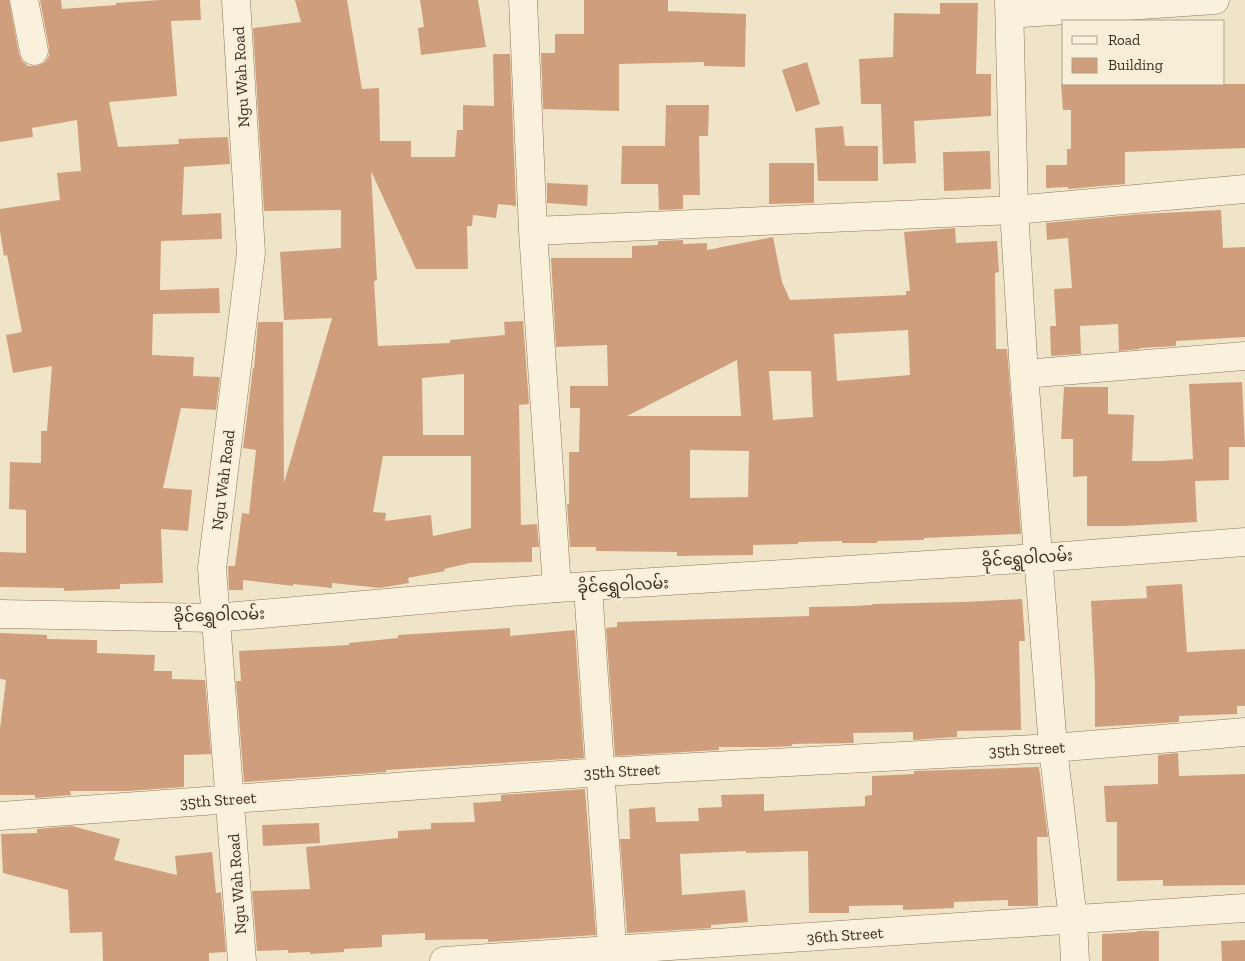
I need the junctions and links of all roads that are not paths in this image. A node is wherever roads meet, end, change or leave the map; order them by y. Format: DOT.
graph roads {
  1 [pos="24,0"];
  2 [pos="236,0"];
  3 [pos="523,0"];
  4 [pos="1215,0"];
  5 [pos="1010,7"];
  6 [pos="34,50"];
  7 [pos="1245,189"];
  8 [pos="1014,210"];
  9 [pos="533,231"];
  10 [pos="1245,356"];
  11 [pos="1024,374"];
  12 [pos="1245,542"];
  13 [pos="1038,558"];
  14 [pos="557,588"];
  15 [pos="588,588"];
  16 [pos="0,614"];
  17 [pos="215,618"];
  18 [pos="1245,732"];
  19 [pos="1053,748"];
  20 [pos="601,772"];
  21 [pos="231,799"];
  22 [pos="0,816"];
  23 [pos="1245,908"];
  24 [pos="1073,920"];
  25 [pos="613,955"];
  26 [pos="242,961"];
  27 [pos="444,961"];
  28 [pos="1075,961"];
  1 -- 6 [label="street"];
  2 -- 17 [label="street, Ngu Wah Road"];
  3 -- 9 [label="street"];
  4 -- 5 [label="street"];
  5 -- 8 [label="street"];
  7 -- 8 [label="street"];
  8 -- 9 [label="street"];
  8 -- 11 [label="street"];
  9 -- 14 [label="street"];
  10 -- 11 [label="street"];
  11 -- 13 [label="street"];
  12 -- 13 [label="street, ခိုင်ရွှေဝါလမ်း"];
  13 -- 15 [label="street, ခိုင်ရွှေဝါလမ်း"];
  13 -- 19 [label="street"];
  14 -- 15 [label="street, ခိုင်ရွှေဝါလမ်း"];
  14 -- 17 [label="street, ခိုင်ရွှေဝါလမ်း"];
  15 -- 20 [label="street"];
  16 -- 17 [label="street, ခိုင်ရွှေဝါလမ်း"];
  17 -- 21 [label="street, Ngu Wah Road"];
  18 -- 19 [label="street, 35th Street"];
  19 -- 20 [label="street, 35th Street"];
  19 -- 24 [label="street"];
  20 -- 21 [label="street, 35th Street"];
  20 -- 25 [label="street"];
  21 -- 22 [label="street, 35th Street"];
  21 -- 26 [label="street, Ngu Wah Road"];
  23 -- 24 [label="street, 36th Street"];
  24 -- 25 [label="street, 36th Street"];
  24 -- 28 [label="street"];
  25 -- 27 [label="street, 36th Street"];
}
